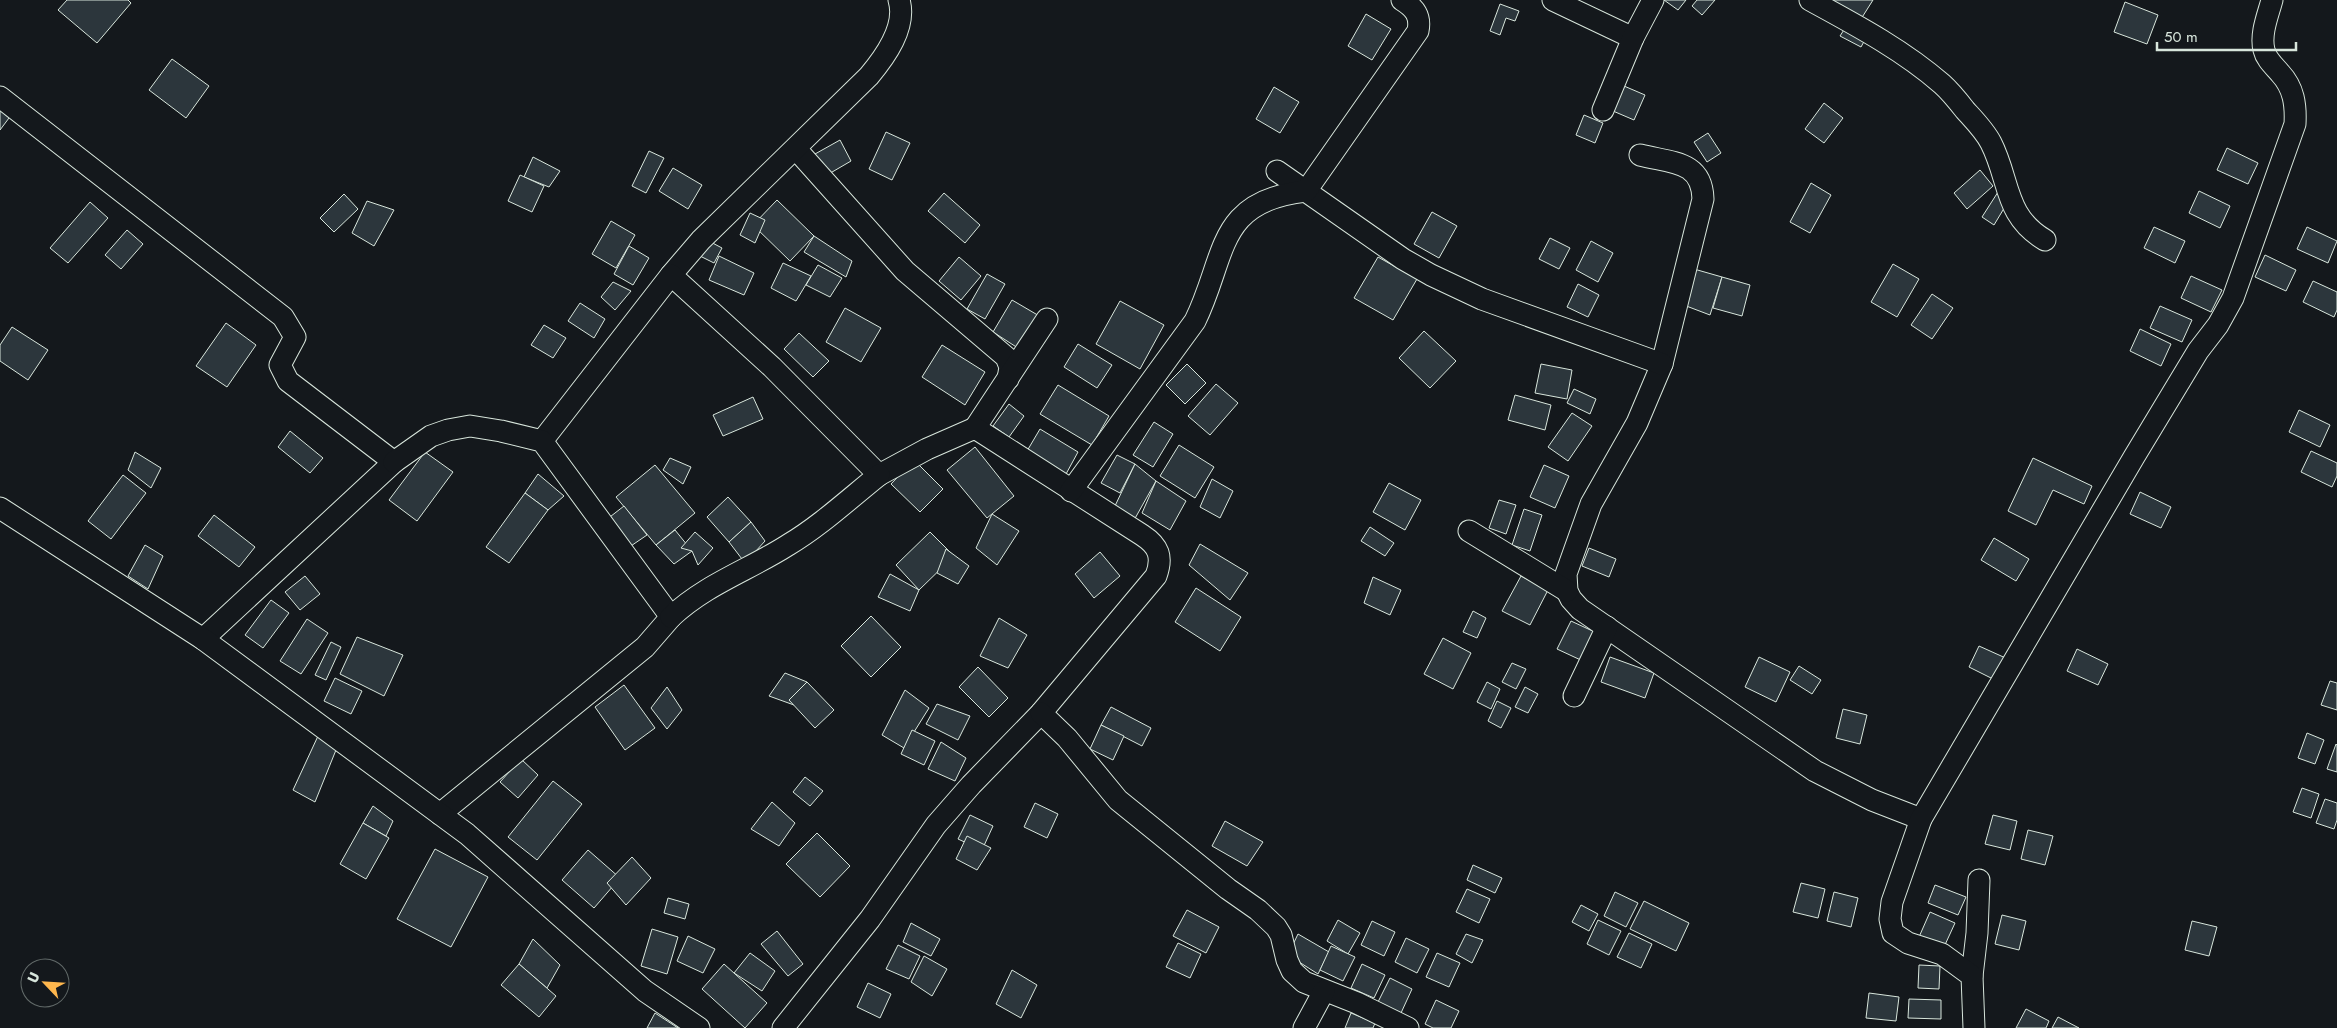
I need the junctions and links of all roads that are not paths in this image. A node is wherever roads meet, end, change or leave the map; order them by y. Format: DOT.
graph roads {
  1 [pos="899,0"];
  2 [pos="1402,0"];
  3 [pos="1554,0"];
  4 [pos="1653,0"];
  5 [pos="1810,0"];
  6 [pos="2272,0"];
  7 [pos="1633,38"];
  8 [pos="0,97"];
  9 [pos="1603,110"];
  10 [pos="796,149"];
  11 [pos="1640,155"];
  12 [pos="1277,171"];
  13 [pos="1306,191"];
  14 [pos="2045,240"];
  15 [pos="672,275"];
  16 [pos="1047,319"];
  17 [pos="1662,364"];
  18 [pos="1008,379"];
  19 [pos="975,428"];
  20 [pos="542,441"];
  21 [pos="394,462"];
  22 [pos="879,475"];
  23 [pos="1071,491"];
  24 [pos="0,508"];
  25 [pos="1469,532"];
  26 [pos="1567,590"];
  27 [pos="672,616"];
  28 [pos="1607,627"];
  29 [pos="203,639"];
  30 [pos="1574,696"];
  31 [pos="1041,713"];
  32 [pos="440,814"];
  33 [pos="1921,819"];
  34 [pos="1979,880"];
  35 [pos="1972,976"];
  36 [pos="1324,991"];
  37 [pos="699,1028"];
  38 [pos="783,1028"];
  39 [pos="1304,1028"];
  40 [pos="1408,1028"];
  41 [pos="1974,1028"];
  1 -- 10 [label="street"];
  2 -- 13 [label="street"];
  3 -- 7 [label="street"];
  4 -- 7 [label="street"];
  5 -- 14 [label="street"];
  6 -- 33 [label="street"];
  7 -- 9 [label="street"];
  8 -- 21 [label="street"];
  10 -- 15 [label="street"];
  10 -- 18 [label="street"];
  11 -- 17 [label="street"];
  12 -- 13 [label="street"];
  13 -- 17 [label="street"];
  13 -- 23 [label="street"];
  15 -- 20 [label="street"];
  15 -- 22 [label="street"];
  16 -- 18 [label="street"];
  17 -- 26 [label="street"];
  18 -- 19 [label="street"];
  19 -- 22 [label="street"];
  19 -- 23 [label="street"];
  20 -- 21 [label="street"];
  20 -- 27 [label="street"];
  21 -- 29 [label="street"];
  22 -- 27 [label="street"];
  23 -- 31 [label="street"];
  24 -- 29 [label="street"];
  25 -- 26 [label="street"];
  26 -- 28 [label="street"];
  27 -- 32 [label="street"];
  28 -- 30 [label="street"];
  28 -- 33 [label="street"];
  29 -- 32 [label="street"];
  31 -- 36 [label="street"];
  31 -- 38 [label="street"];
  32 -- 37 [label="street"];
  33 -- 35 [label="street"];
  34 -- 35 [label="street"];
  35 -- 41 [label="street"];
  36 -- 39 [label="street"];
  36 -- 40 [label="street"];
}
